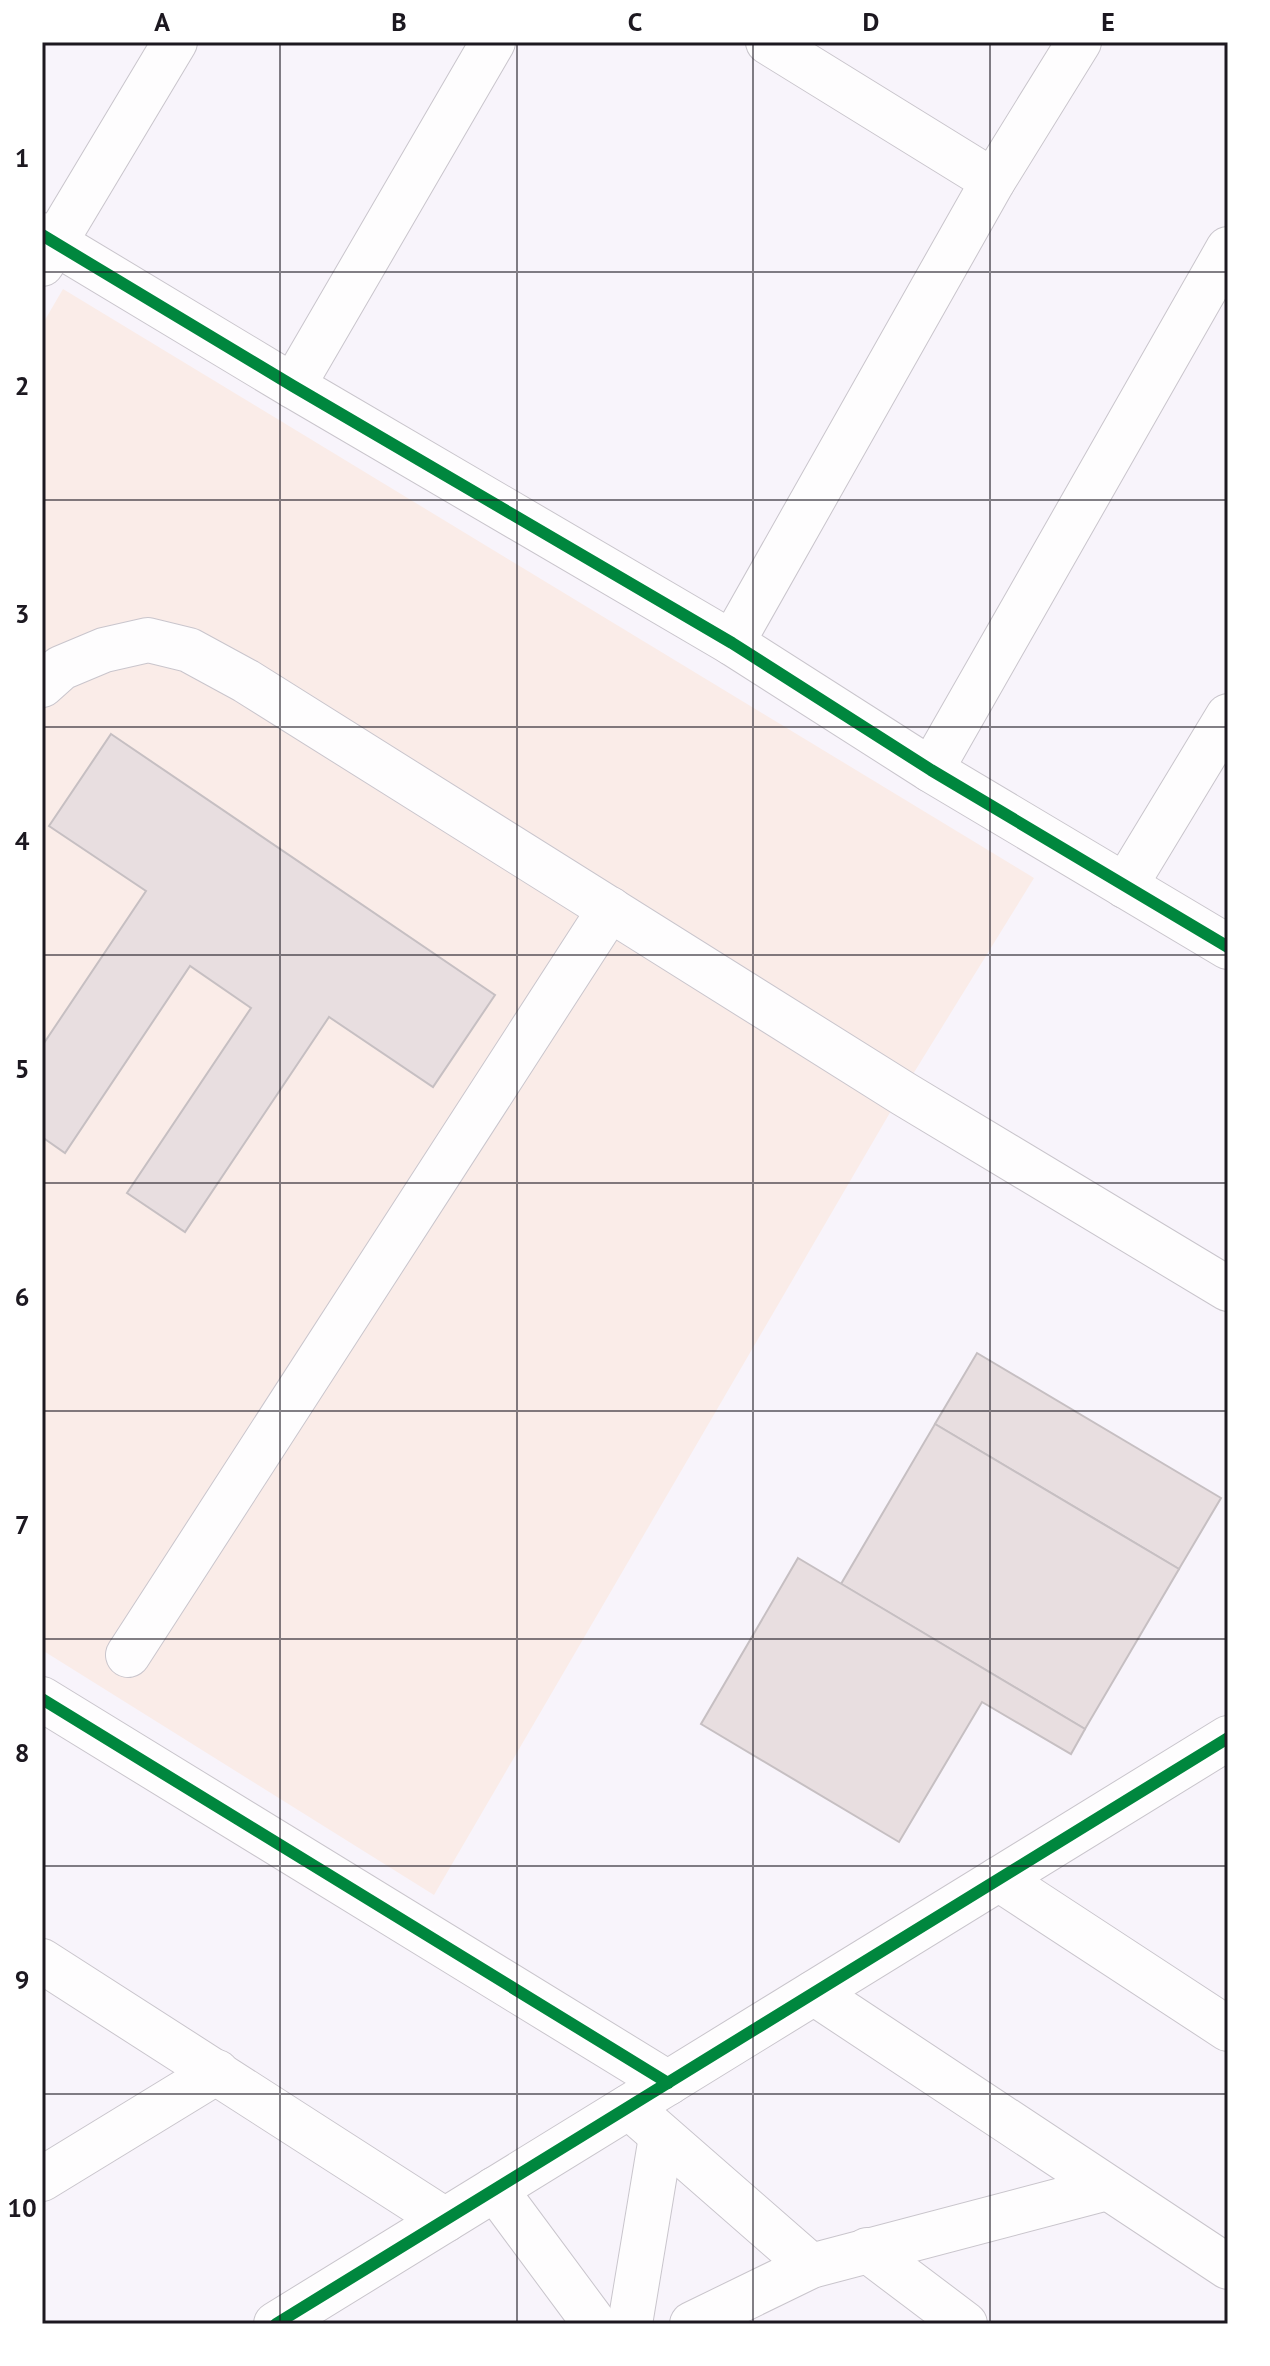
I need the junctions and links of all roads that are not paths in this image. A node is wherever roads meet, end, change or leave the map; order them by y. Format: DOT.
graph roads {
  1 [pos="175,42"];
  2 [pos="493,42"];
  3 [pos="768,42"];
  4 [pos="1079,42"];
  5 [pos="993,181"];
  6 [pos="46,247"];
  7 [pos="1228,249"];
  8 [pos="293,386"];
  9 [pos="732,643"];
  10 [pos="42,685"];
  11 [pos="1228,716"];
  12 [pos="931,770"];
  13 [pos="1125,886"];
  14 [pos="610,909"];
  15 [pos="1228,947"];
  16 [pos="1228,1289"];
  17 [pos="128,1655"];
  18 [pos="42,1699"];
  19 [pos="1225,1745"];
  20 [pos="999,1879"];
  21 [pos="42,1961"];
  22 [pos="814,1993"];
  23 [pos="1228,2029"];
  24 [pos="217,2072"];
  25 [pos="668,2083"];
  26 [pos="629,2107"];
  27 [pos="661,2137"];
  28 [pos="42,2179"];
  29 [pos="1107,2188"];
  30 [pos="495,2189"];
  31 [pos="445,2220"];
  32 [pos="867,2250"];
  33 [pos="811,2266"];
  34 [pos="1228,2267"];
  35 [pos="276,2324"];
  36 [pos="595,2324"];
  37 [pos="630,2324"];
  38 [pos="692,2324"];
  39 [pos="965,2324"];
  1 -- 6 [label="street"];
  2 -- 8 [label="street"];
  3 -- 5 [label="street"];
  4 -- 5 [label="street"];
  5 -- 9 [label="street"];
  6 -- 8 [label="street"];
  7 -- 12 [label="street"];
  8 -- 9 [label="street"];
  9 -- 12 [label="street"];
  10 -- 14 [label="street"];
  11 -- 13 [label="street"];
  12 -- 13 [label="street"];
  13 -- 15 [label="street"];
  14 -- 16 [label="street"];
  14 -- 17 [label="street"];
  18 -- 25 [label="street"];
  19 -- 20 [label="street"];
  20 -- 22 [label="street"];
  20 -- 23 [label="street"];
  21 -- 24 [label="street"];
  22 -- 25 [label="street"];
  22 -- 29 [label="street"];
  24 -- 28 [label="street"];
  24 -- 31 [label="street"];
  25 -- 26 [label="street"];
  26 -- 27 [label="street"];
  26 -- 30 [label="street"];
  27 -- 33 [label="street"];
  27 -- 37 [label="street"];
  29 -- 32 [label="street"];
  29 -- 34 [label="street"];
  30 -- 31 [label="street"];
  30 -- 36 [label="street"];
  31 -- 35 [label="street"];
  32 -- 33 [label="street"];
  32 -- 39 [label="street"];
  33 -- 38 [label="street"];
}
